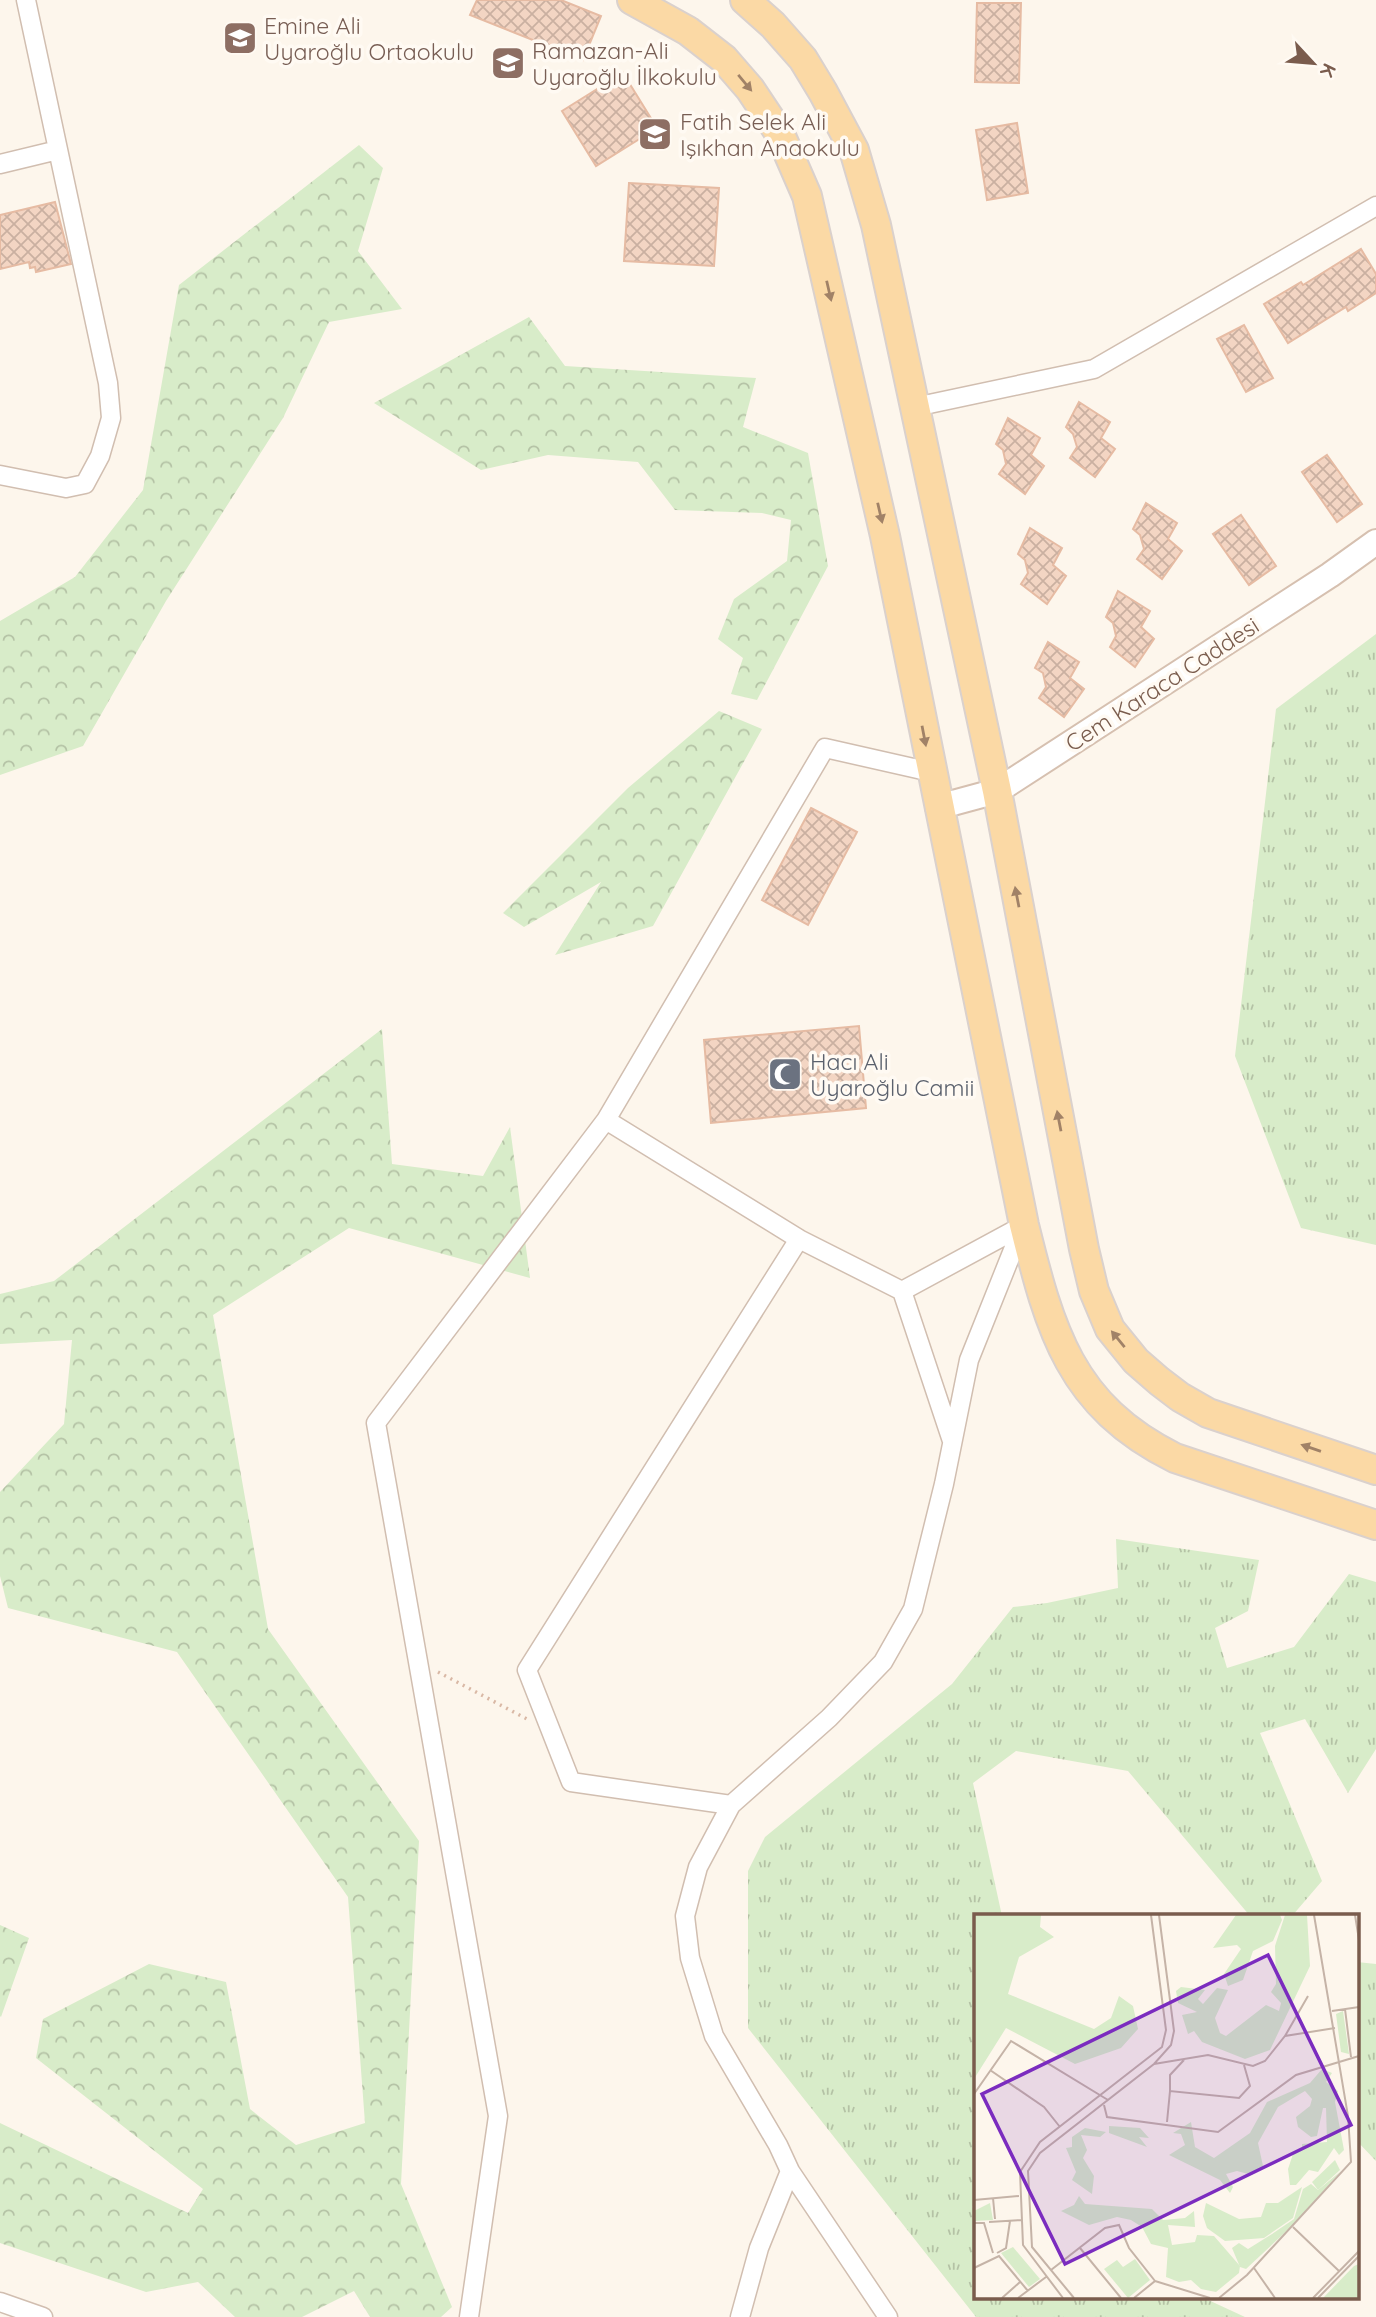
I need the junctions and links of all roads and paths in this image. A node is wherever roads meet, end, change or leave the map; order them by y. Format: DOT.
graph roads {
  1 [pos="26,0"];
  2 [pos="632,0"];
  3 [pos="745,0"];
  4 [pos="58,150"];
  5 [pos="0,164"];
  6 [pos="1376,206"];
  7 [pos="915,407"];
  8 [pos="0,475"];
  9 [pos="1376,542"];
  10 [pos="931,772"];
  11 [pos="997,791"];
  12 [pos="938,807"];
  13 [pos="606,1120"];
  14 [pos="1024,1225"];
  15 [pos="799,1239"];
  16 [pos="902,1291"];
  17 [pos="953,1442"];
  18 [pos="1376,1470"];
  19 [pos="1376,1525"];
  20 [pos="418,1661"];
  21 [pos="551,1731"];
  22 [pos="731,1805"];
  23 [pos="790,2171"];
  24 [pos="0,2302"];
  25 [pos="43,2317"];
  26 [pos="469,2317"];
  27 [pos="740,2317"];
  28 [pos="888,2317"];
  1 -- 4 [label="street"];
  2 -- 10 [label="main road, one-way"];
  3 -- 7 [label="main road"];
  4 -- 5 [label="street"];
  4 -- 8 [label="street"];
  6 -- 7 [label="street"];
  7 -- 11 [label="main road"];
  9 -- 11 [label="street, Cem Karaca Caddesi"];
  10 -- 12 [label="main road"];
  10 -- 13 [label="street"];
  11 -- 12 [label="street, Cem Karaca Caddesi"];
  18 -- 11 [label="main road, one-way"];
  12 -- 14 [label="main road"];
  13 -- 15 [label="street"];
  13 -- 20 [label="street"];
  14 -- 16 [label="street"];
  14 -- 17 [label="street"];
  14 -- 19 [label="main road"];
  15 -- 16 [label="street"];
  15 -- 21 [label="street"];
  16 -- 17 [label="street"];
  17 -- 22 [label="street"];
  20 -- 21 [label="path"];
  20 -- 26 [label="street"];
  21 -- 22 [label="street"];
  22 -- 23 [label="street"];
  23 -- 27 [label="street"];
  23 -- 28 [label="street"];
  24 -- 25 [label="street"];
}
